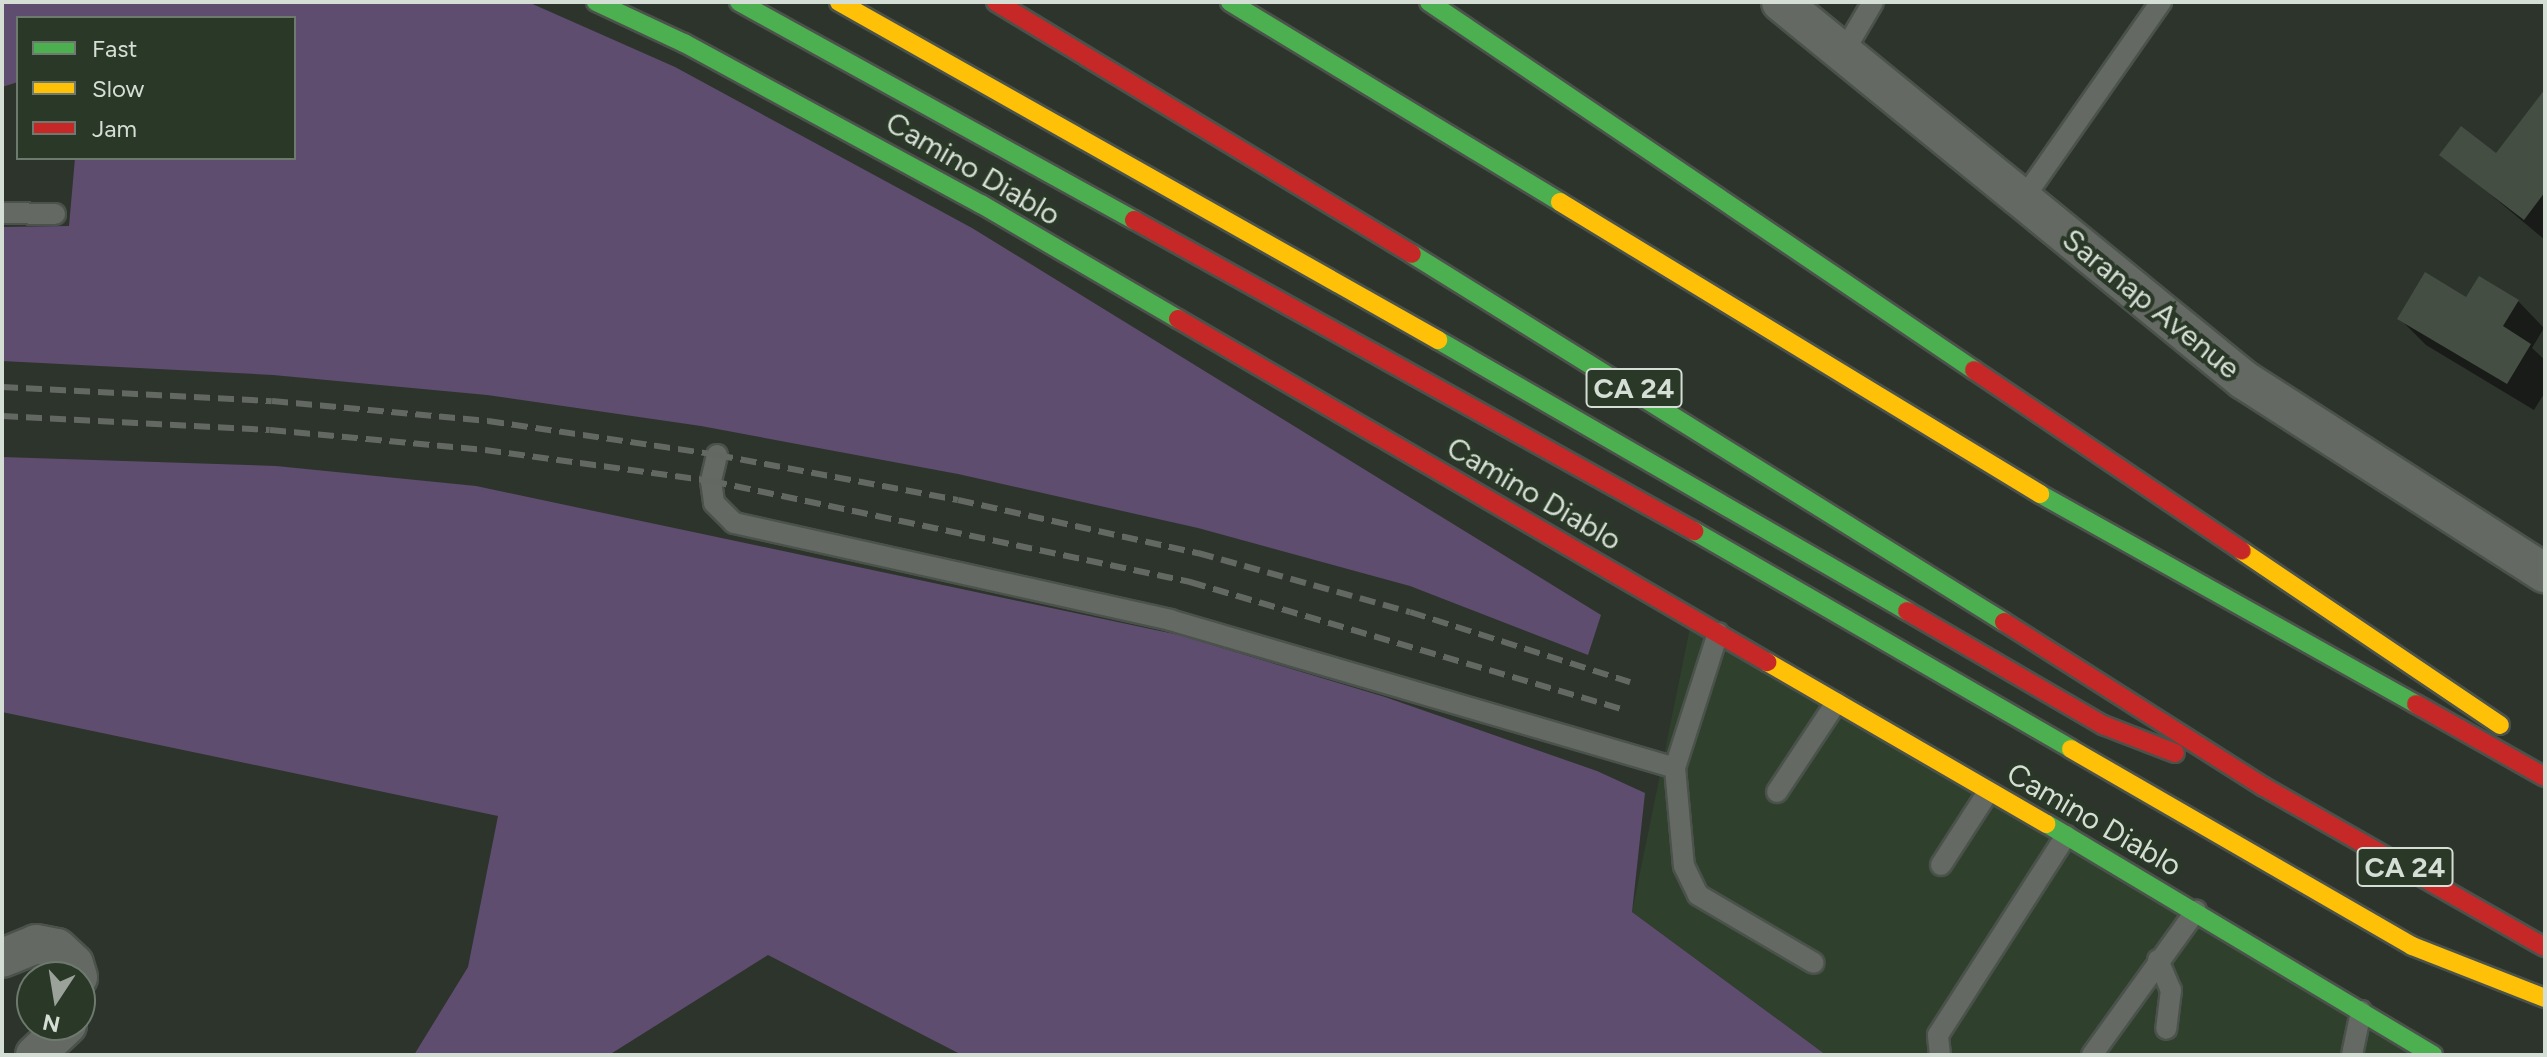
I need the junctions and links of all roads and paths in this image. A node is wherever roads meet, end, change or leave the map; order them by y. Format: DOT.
graph roads {
  1 [pos="596,2"];
  2 [pos="739,2"];
  3 [pos="839,2"];
  4 [pos="996,2"];
  5 [pos="1230,2"];
  6 [pos="1429,2"];
  7 [pos="1781,2"];
  8 [pos="1873,2"];
  9 [pos="2161,2"];
  10 [pos="1843,53"];
  11 [pos="2023,199"];
  12 [pos="2,213"];
  13 [pos="55,214"];
  14 [pos="717,455"];
  15 [pos="2545,573"];
  16 [pos="1718,633"];
  17 [pos="1836,703"];
  18 [pos="2545,756"];
  19 [pos="1675,768"];
  20 [pos="2545,777"];
  21 [pos="2264,787"];
  22 [pos="1777,792"];
  23 [pos="1988,792"];
  24 [pos="2066,836"];
  25 [pos="1941,865"];
  26 [pos="2196,911"];
  27 [pos="2545,947"];
  28 [pos="2,958"];
  29 [pos="2158,960"];
  30 [pos="71,961"];
  31 [pos="1814,963"];
  32 [pos="2545,998"];
  33 [pos="2361,1011"];
  34 [pos="2166,1029"];
  35 [pos="50,1041"];
  36 [pos="35,1055"];
  37 [pos="1940,1055"];
  38 [pos="2092,1055"];
  39 [pos="2352,1055"];
  40 [pos="2433,1055"];
  1 -- 16 [label="main road, Camino Diablo"];
  2 -- 32 [label="main road"];
  3 -- 21 [label="main road"];
  4 -- 21 [label="main road, CA 24"];
  5 -- 20 [label="main road"];
  6 -- 18 [label="main road"];
  7 -- 10 [label="street, Saranap Avenue"];
  8 -- 10 [label="lane"];
  9 -- 11 [label="lane"];
  10 -- 11 [label="street, Saranap Avenue"];
  11 -- 15 [label="street, Saranap Avenue"];
  12 -- 13 [label="lane"];
  14 -- 19 [label="lane"];
  16 -- 17 [label="main road, Camino Diablo"];
  16 -- 19 [label="lane"];
  17 -- 22 [label="lane"];
  17 -- 23 [label="main road, Camino Diablo"];
  19 -- 31 [label="lane"];
  21 -- 27 [label="main road, CA 24"];
  23 -- 24 [label="main road, Camino Diablo"];
  23 -- 25 [label="lane"];
  24 -- 26 [label="main road, Camino Diablo"];
  24 -- 37 [label="lane"];
  26 -- 29 [label="lane"];
  26 -- 33 [label="main road, Camino Diablo"];
  28 -- 30 [label="street"];
  29 -- 34 [label="lane"];
  29 -- 38 [label="lane"];
  33 -- 39 [label="lane"];
  33 -- 40 [label="main road, Camino Diablo"];
  35 -- 36 [label="street"];
}
